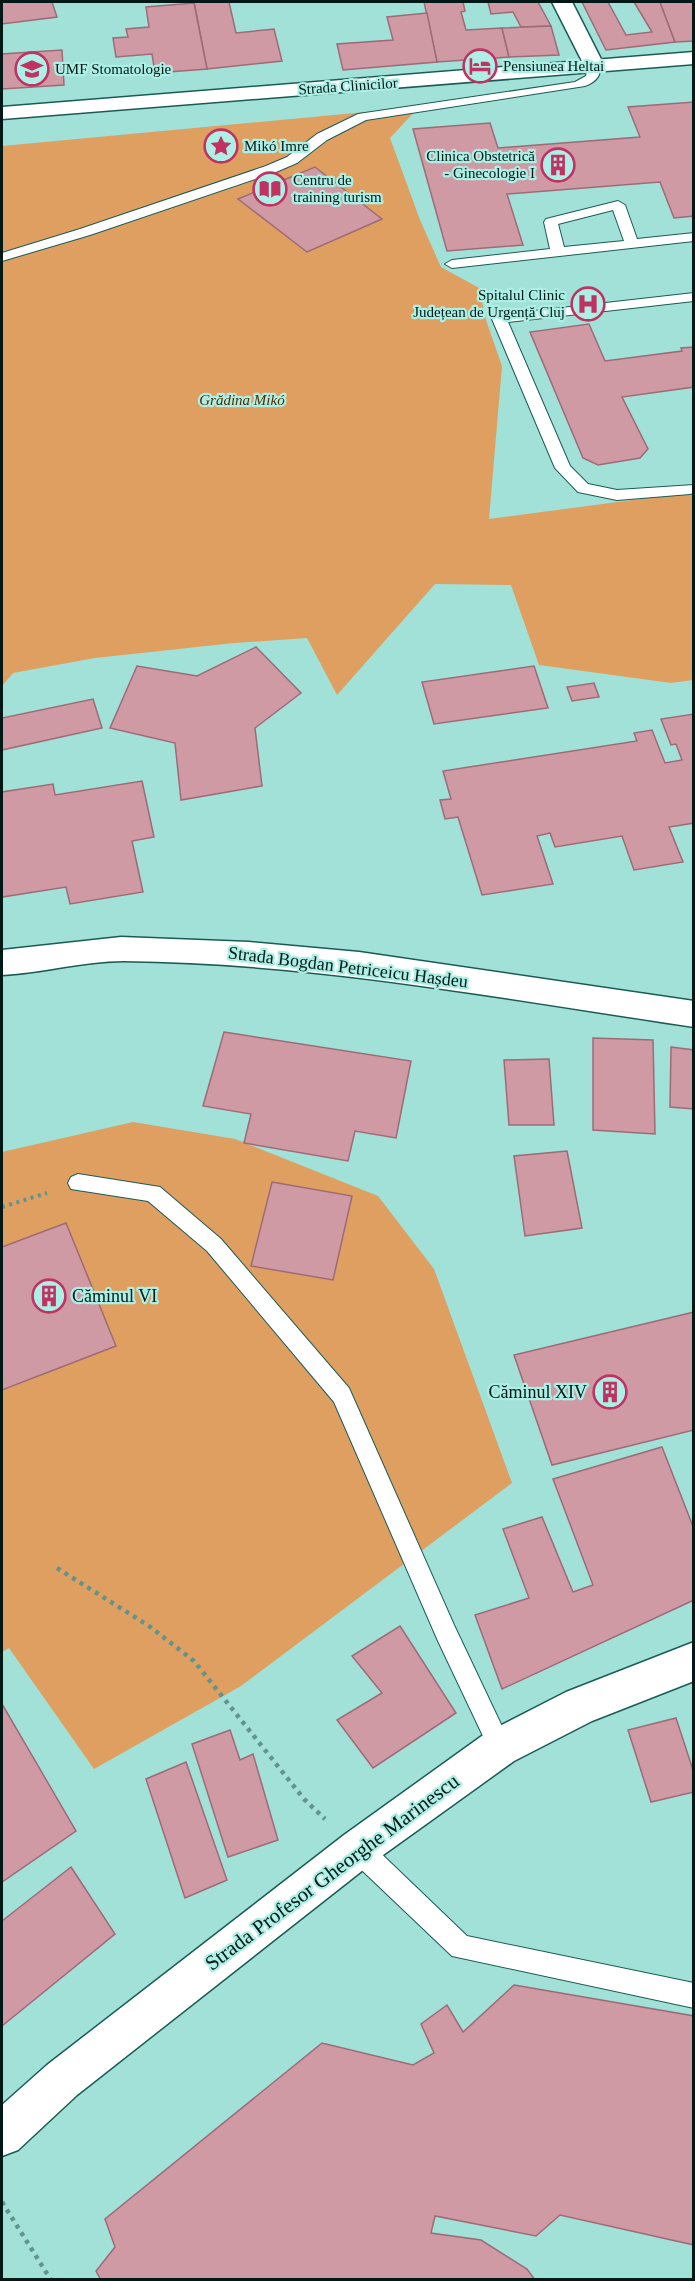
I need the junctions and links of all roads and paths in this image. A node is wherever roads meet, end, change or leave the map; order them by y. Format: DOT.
graph roads {
  1 [pos="562,2"];
  2 [pos="693,58"];
  3 [pos="594,67"];
  4 [pos="2,112"];
  5 [pos="693,237"];
  6 [pos="632,244"];
  7 [pos="558,253"];
  8 [pos="2,257"];
  9 [pos="452,264"];
  10 [pos="693,297"];
  11 [pos="690,489"];
  12 [pos="2,963"];
  13 [pos="693,1014"];
  14 [pos="78,1183"];
  15 [pos="2,1207"];
  16 [pos="57,1568"];
  17 [pos="693,1661"];
  18 [pos="500,1747"];
  19 [pos="358,1849"];
  20 [pos="693,1995"];
  21 [pos="2,2134"];
  22 [pos="2,2202"];
  23 [pos="51,2280"];
  1 -- 3 [label="street"];
  2 -- 3 [label="street, Strada Clinicilor"];
  3 -- 4 [label="street, Strada Clinicilor"];
  3 -- 8 [label="lane"];
  5 -- 6 [label="lane"];
  6 -- 7 [label="lane"];
  6 -- 7 [label="lane"];
  7 -- 9 [label="lane"];
  10 -- 11 [label="lane"];
  12 -- 13 [label="street, Strada Bogdan Petriceicu Hașdeu"];
  14 -- 15 [label="path"];
  14 -- 18 [label="lane"];
  16 -- 19 [label="path"];
  17 -- 18 [label="street, Strada Profesor Gheorghe Marinescu"];
  18 -- 19 [label="street, Strada Profesor Gheorghe Marinescu"];
  19 -- 20 [label="lane"];
  19 -- 21 [label="street, Strada Profesor Gheorghe Marinescu"];
  22 -- 23 [label="path"];
}
